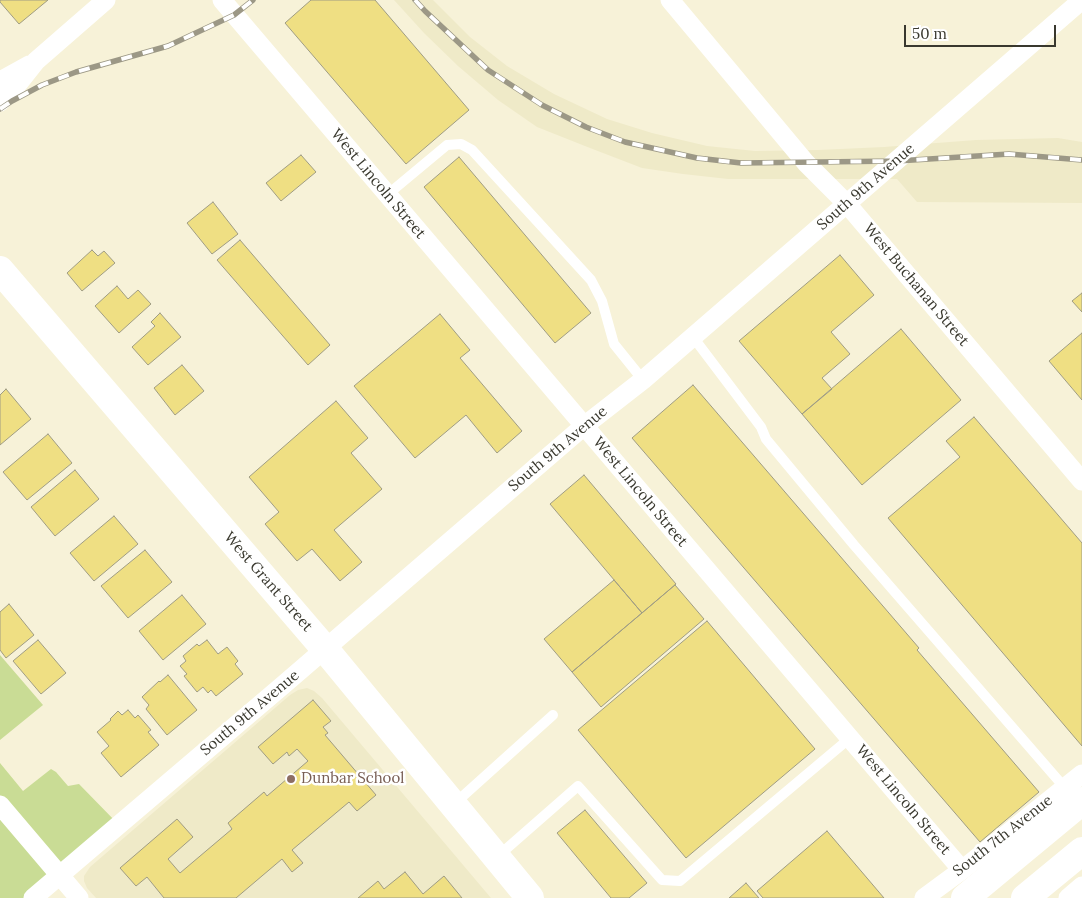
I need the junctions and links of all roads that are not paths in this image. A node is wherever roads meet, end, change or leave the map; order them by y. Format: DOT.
graph roads {
  1 [pos="106,0"];
  2 [pos="222,0"];
  3 [pos="670,0"];
  4 [pos="1082,0"];
  5 [pos="36,61"];
  6 [pos="0,81"];
  7 [pos="0,102"];
  8 [pos="387,195"];
  9 [pos="847,204"];
  10 [pos="0,270"];
  11 [pos="693,338"];
  12 [pos="643,380"];
  13 [pos="584,426"];
  14 [pos="1082,481"];
  15 [pos="325,649"];
  16 [pos="553,715"];
  17 [pos="850,738"];
  18 [pos="1082,774"];
  19 [pos="1073,794"];
  20 [pos="0,805"];
  21 [pos="453,805"];
  22 [pos="1082,850"];
  23 [pos="497,857"];
  24 [pos="962,870"];
  25 [pos="60,875"];
  26 [pos="1082,886"];
  27 [pos="33,898"];
  28 [pos="79,898"];
  29 [pos="530,898"];
  30 [pos="924,898"];
  31 [pos="965,898"];
  32 [pos="1025,898"];
  33 [pos="1068,898"];
  1 -- 5 [label="street"];
  2 -- 8 [label="street, West Lincoln Street"];
  3 -- 9 [label="street, West Buchanan Street"];
  4 -- 9 [label="street, South 9th Avenue"];
  5 -- 6 [label="street"];
  5 -- 7 [label="street"];
  8 -- 12 [label="lane"];
  8 -- 13 [label="street, West Lincoln Street"];
  9 -- 11 [label="street, South 9th Avenue"];
  9 -- 14 [label="street, West Buchanan Street"];
  10 -- 15 [label="main road, West Grant Street"];
  11 -- 12 [label="street, South 9th Avenue"];
  11 -- 19 [label="lane"];
  12 -- 13 [label="street, South 9th Avenue"];
  13 -- 15 [label="street, South 9th Avenue"];
  13 -- 17 [label="street, West Lincoln Street"];
  15 -- 21 [label="main road, West Grant Street"];
  15 -- 25 [label="street, South 9th Avenue"];
  16 -- 21 [label="lane"];
  17 -- 23 [label="lane"];
  17 -- 24 [label="street, West Lincoln Street"];
  18 -- 19 [label="street, South 7th Avenue"];
  19 -- 24 [label="street, South 7th Avenue"];
  19 -- 31 [label="main road, South 7th Avenue"];
  20 -- 25 [label="street"];
  21 -- 23 [label="main road, West Grant Street"];
  22 -- 32 [label="main road"];
  23 -- 29 [label="main road, West Grant Street"];
  24 -- 30 [label="street, South 7th Avenue"];
  25 -- 27 [label="street, South 9th Avenue"];
  25 -- 28 [label="street"];
  26 -- 33 [label="street"];
}
